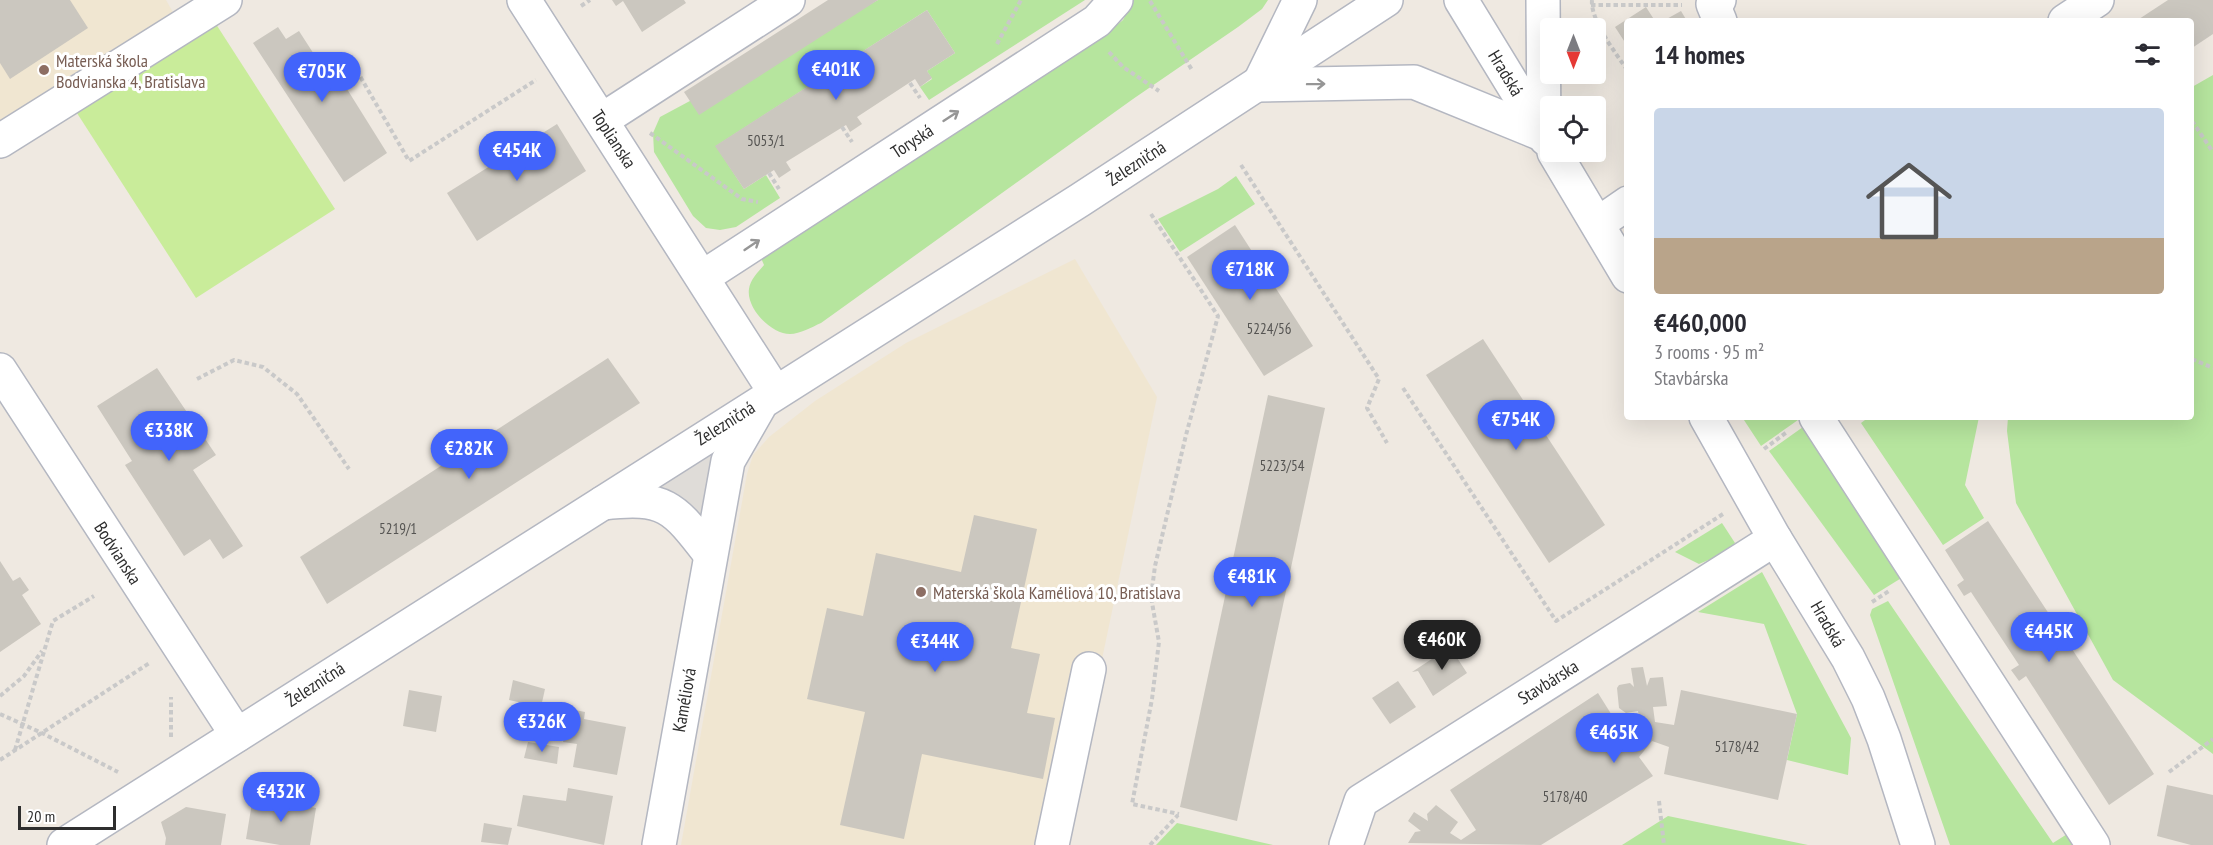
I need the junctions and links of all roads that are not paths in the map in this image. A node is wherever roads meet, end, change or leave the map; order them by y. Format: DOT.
graph roads {
  1 [pos="524,0"];
  2 [pos="788,0"];
  3 [pos="1116,0"];
  4 [pos="1300,0"];
  5 [pos="1386,0"];
  6 [pos="1461,0"];
  7 [pos="1543,0"];
  8 [pos="2097,0"];
  9 [pos="221,1"];
  10 [pos="2070,18"];
  11 [pos="1258,85"];
  12 [pos="1548,96"];
  13 [pos="602,120"];
  14 [pos="1540,128"];
  15 [pos="1540,139"];
  16 [pos="0,141"];
  17 [pos="1561,162"];
  18 [pos="1624,205"];
  19 [pos="1599,223"];
  20 [pos="1624,269"];
  21 [pos="703,277"];
  22 [pos="0,370"];
  23 [pos="770,395"];
  24 [pos="1708,420"];
  25 [pos="1818,420"];
  26 [pos="600,503"];
  27 [pos="1775,539"];
  28 [pos="710,555"];
  29 [pos="1089,669"];
  30 [pos="237,735"];
  31 [pos="64,845"];
  32 [pos="658,845"];
  33 [pos="1052,845"];
  34 [pos="1346,845"];
  35 [pos="1918,845"];
  36 [pos="2093,845"];
  1 -- 13 [label="street, Toplianska"];
  2 -- 13 [label="street"];
  21 -- 3 [label="street, Toryská, one-way"];
  4 -- 11 [label="street"];
  5 -- 11 [label="street, Železničná"];
  6 -- 14 [label="street, Hradská"];
  7 -- 12 [label="street"];
  8 -- 10 [label="street"];
  9 -- 16 [label="street"];
  11 -- 15 [label="street, one-way"];
  11 -- 23 [label="street, Železničná"];
  13 -- 21 [label="street, Toplianska"];
  17 -- 19 [label="street, Hradská"];
  18 -- 19 [label="street"];
  19 -- 20 [label="street, Hradská"];
  21 -- 23 [label="street, Toplianska"];
  22 -- 30 [label="street, Bodvianska"];
  23 -- 26 [label="street, Železničná"];
  23 -- 28 [label="street, Kaméliová"];
  24 -- 27 [label="street, Hradská"];
  25 -- 36 [label="street"];
  26 -- 28 [label="street"];
  26 -- 30 [label="street, Železničná"];
  27 -- 34 [label="street, Stavbárska"];
  27 -- 35 [label="street, Hradská"];
  28 -- 32 [label="street, Kaméliová"];
  29 -- 33 [label="street"];
  30 -- 31 [label="street, Železničná"];
}
